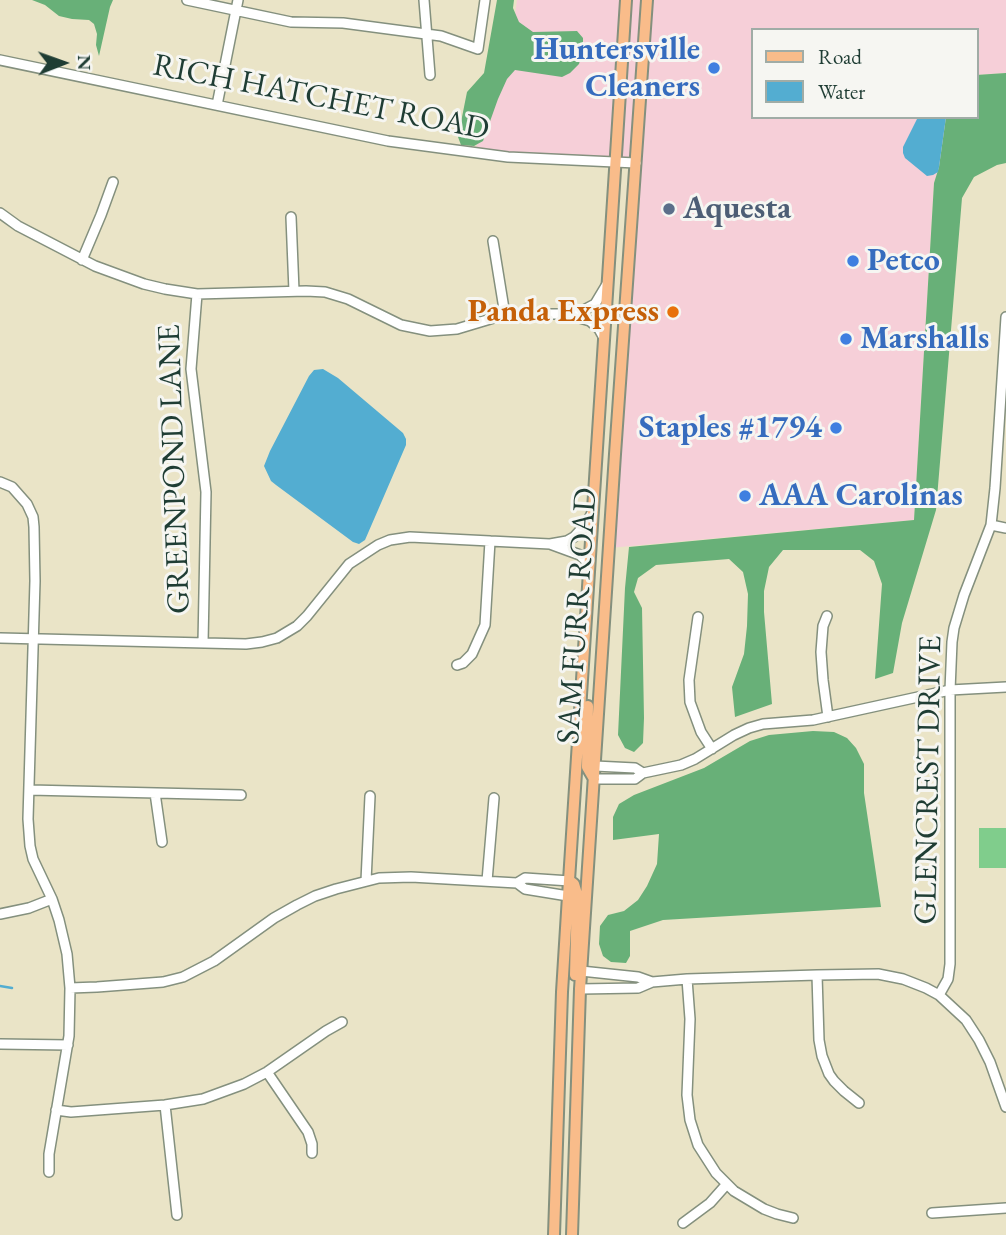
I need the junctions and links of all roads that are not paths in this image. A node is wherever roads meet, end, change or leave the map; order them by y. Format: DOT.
graph roads {
  1 [pos="187,0"];
  2 [pos="238,0"];
  3 [pos="425,0"];
  4 [pos="485,0"];
  5 [pos="626,0"];
  6 [pos="647,0"];
  7 [pos="236,10"];
  8 [pos="427,35"];
  9 [pos="0,60"];
  10 [pos="430,75"];
  11 [pos="217,105"];
  12 [pos="616,162"];
  13 [pos="636,163"];
  14 [pos="113,181"];
  15 [pos="0,213"];
  16 [pos="291,217"];
  17 [pos="493,241"];
  18 [pos="82,260"];
  19 [pos="608,281"];
  20 [pos="294,291"];
  21 [pos="197,294"];
  22 [pos="566,314"];
  23 [pos="505,315"];
  24 [pos="1006,317"];
  25 [pos="605,339"];
  26 [pos="0,482"];
  27 [pos="594,509"];
  28 [pos="991,525"];
  29 [pos="1006,528"];
  30 [pos="490,541"];
  31 [pos="551,544"];
  32 [pos="590,571"];
  33 [pos="827,616"];
  34 [pos="698,617"];
  35 [pos="587,623"];
  36 [pos="0,638"];
  37 [pos="32,638"];
  38 [pos="203,643"];
  39 [pos="457,665"];
  40 [pos="1006,687"];
  41 [pos="950,690"];
  42 [pos="828,717"];
  43 [pos="712,749"];
  44 [pos="595,766"];
  45 [pos="643,773"];
  46 [pos="594,779"];
  47 [pos="30,790"];
  48 [pos="155,793"];
  49 [pos="241,795"];
  50 [pos="370,796"];
  51 [pos="494,798"];
  52 [pos="162,842"];
  53 [pos="366,881"];
  54 [pos="487,881"];
  55 [pos="570,881"];
  56 [pos="517,883"];
  57 [pos="568,896"];
  58 [pos="52,899"];
  59 [pos="0,914"];
  60 [pos="581,971"];
  61 [pos="817,975"];
  62 [pos="687,979"];
  63 [pos="652,982"];
  64 [pos="70,988"];
  65 [pos="580,989"];
  66 [pos="939,995"];
  67 [pos="342,1022"];
  68 [pos="0,1044"];
  69 [pos="68,1045"];
  70 [pos="577,1051"];
  71 [pos="267,1072"];
  72 [pos="859,1103"];
  73 [pos="165,1105"];
  74 [pos="1006,1107"];
  75 [pos="56,1110"];
  76 [pos="312,1153"];
  77 [pos="49,1172"];
  78 [pos="726,1185"];
  79 [pos="1006,1208"];
  80 [pos="932,1213"];
  81 [pos="177,1215"];
  82 [pos="793,1218"];
  83 [pos="683,1223"];
  84 [pos="554,1235"];
  85 [pos="572,1235"];
  1 -- 7 [label="street"];
  2 -- 7 [label="street"];
  3 -- 8 [label="street"];
  4 -- 8 [label="street"];
  5 -- 12 [label="main road, SAM FURR ROAD"];
  6 -- 13 [label="main road, SAM FURR ROAD"];
  7 -- 8 [label="street"];
  7 -- 11 [label="street"];
  8 -- 10 [label="street"];
  9 -- 11 [label="street, RICH HATCHET ROAD"];
  11 -- 12 [label="street, RICH HATCHET ROAD"];
  12 -- 13 [label="street, RICH HATCHET ROAD"];
  12 -- 19 [label="main road, SAM FURR ROAD"];
  13 -- 44 [label="main road, SAM FURR ROAD"];
  14 -- 18 [label="street"];
  15 -- 18 [label="street"];
  16 -- 20 [label="street"];
  17 -- 23 [label="street"];
  18 -- 21 [label="street"];
  19 -- 22 [label="street"];
  19 -- 25 [label="main road, SAM FURR ROAD"];
  20 -- 21 [label="street"];
  20 -- 23 [label="street"];
  21 -- 38 [label="street, GREENPOND LANE"];
  22 -- 23 [label="street"];
  22 -- 25 [label="street"];
  24 -- 28 [label="street, GLENCREST DRIVE"];
  25 -- 27 [label="main road, SAM FURR ROAD"];
  26 -- 37 [label="street"];
  27 -- 31 [label="street"];
  27 -- 32 [label="main road, SAM FURR ROAD"];
  28 -- 29 [label="street"];
  28 -- 41 [label="street, GLENCREST DRIVE"];
  30 -- 31 [label="street"];
  30 -- 38 [label="street"];
  30 -- 39 [label="street"];
  31 -- 32 [label="street"];
  32 -- 35 [label="main road, SAM FURR ROAD"];
  33 -- 42 [label="street"];
  34 -- 43 [label="street"];
  35 -- 46 [label="main road"];
  35 -- 55 [label="main road, SAM FURR ROAD"];
  36 -- 37 [label="street"];
  37 -- 38 [label="street"];
  37 -- 47 [label="street"];
  40 -- 41 [label="street"];
  41 -- 42 [label="street"];
  41 -- 66 [label="street, GLENCREST DRIVE"];
  42 -- 43 [label="street"];
  43 -- 45 [label="street"];
  44 -- 45 [label="street"];
  44 -- 46 [label="main road, SAM FURR ROAD"];
  45 -- 46 [label="street"];
  46 -- 60 [label="main road, SAM FURR ROAD"];
  47 -- 48 [label="street"];
  47 -- 58 [label="street"];
  48 -- 49 [label="street"];
  48 -- 52 [label="street"];
  50 -- 53 [label="street"];
  51 -- 54 [label="street"];
  53 -- 54 [label="street"];
  53 -- 64 [label="street"];
  54 -- 56 [label="street"];
  55 -- 56 [label="street"];
  55 -- 57 [label="main road, SAM FURR ROAD"];
  55 -- 70 [label="main road"];
  56 -- 57 [label="street"];
  57 -- 84 [label="main road, SAM FURR ROAD"];
  58 -- 59 [label="street"];
  58 -- 64 [label="street"];
  60 -- 63 [label="street"];
  60 -- 65 [label="main road, SAM FURR ROAD"];
  61 -- 62 [label="street"];
  61 -- 66 [label="street"];
  61 -- 72 [label="street"];
  62 -- 63 [label="street"];
  62 -- 78 [label="street"];
  63 -- 65 [label="street"];
  64 -- 69 [label="street"];
  65 -- 70 [label="main road, SAM FURR ROAD"];
  66 -- 74 [label="street"];
  67 -- 71 [label="street"];
  68 -- 69 [label="street"];
  69 -- 75 [label="street"];
  70 -- 85 [label="main road, SAM FURR ROAD"];
  71 -- 73 [label="street"];
  71 -- 76 [label="street"];
  73 -- 75 [label="street"];
  73 -- 81 [label="street"];
  75 -- 77 [label="street"];
  78 -- 82 [label="street"];
  78 -- 83 [label="street"];
  79 -- 80 [label="street"];
}
